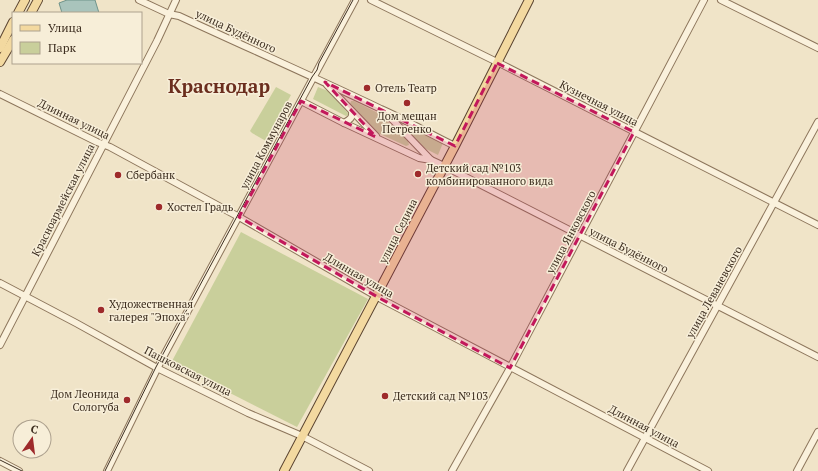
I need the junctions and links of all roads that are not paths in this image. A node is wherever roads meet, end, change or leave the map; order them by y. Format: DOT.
graph roads {
  1 [pos="25,0"];
  2 [pos="38,0"];
  3 [pos="138,0"];
  4 [pos="176,0"];
  5 [pos="355,0"];
  6 [pos="371,0"];
  7 [pos="529,0"];
  8 [pos="704,0"];
  9 [pos="721,0"];
  10 [pos="19,12"];
  11 [pos="32,12"];
  12 [pos="169,14"];
  13 [pos="12,24"];
  14 [pos="12,42"];
  15 [pos="0,48"];
  16 [pos="818,48"];
  17 [pos="0,62"];
  18 [pos="497,63"];
  19 [pos="314,77"];
  20 [pos="325,82"];
  21 [pos="0,94"];
  22 [pos="301,101"];
  23 [pos="383,109"];
  24 [pos="352,112"];
  25 [pos="818,122"];
  26 [pos="344,123"];
  27 [pos="634,132"];
  28 [pos="380,140"];
  29 [pos="103,144"];
  30 [pos="455,146"];
  31 [pos="431,160"];
  32 [pos="444,166"];
  33 [pos="774,203"];
  34 [pos="239,217"];
  35 [pos="818,225"];
  36 [pos="580,236"];
  37 [pos="0,283"];
  38 [pos="25,296"];
  39 [pos="376,296"];
  40 [pos="718,306"];
  41 [pos="0,345"];
  42 [pos="818,357"];
  43 [pos="158,368"];
  44 [pos="510,368"];
  45 [pos="818,432"];
  46 [pos="302,436"];
  47 [pos="646,438"];
  48 [pos="0,461"];
  49 [pos="19,471"];
  50 [pos="107,471"];
  51 [pos="284,471"];
  52 [pos="369,471"];
  53 [pos="452,471"];
  54 [pos="627,471"];
  55 [pos="708,471"];
  56 [pos="797,471"];
  1 -- 10 [label="main road"];
  2 -- 11 [label="main road"];
  3 -- 12 [label="street, улица Будённого"];
  4 -- 12 [label="street, Красноармейская улица"];
  5 -- 19 [label="street, улица Коммунаров"];
  6 -- 18 [label="street, Кузнечная улица"];
  7 -- 18 [label="main road, улица Седина"];
  8 -- 27 [label="street, улица Янковского"];
  9 -- 16 [label="street"];
  12 -- 19 [label="street, улица Будённого"];
  12 -- 29 [label="street, Красноармейская улица"];
  13 -- 15 [label="main road"];
  14 -- 17 [label="main road"];
  18 -- 27 [label="street, Кузнечная улица"];
  18 -- 30 [label="main road, улица Седина"];
  19 -- 20 [label="street, улица Будённого"];
  19 -- 22 [label="street, улица Коммунаров"];
  20 -- 23 [label="street, улица Будённого"];
  20 -- 24 [label="street, улица Будённого"];
  21 -- 29 [label="street, Длинная улица"];
  22 -- 26 [label="street, улица Будённого"];
  22 -- 34 [label="street, улица Коммунаров"];
  23 -- 30 [label="street, улица Будённого"];
  23 -- 31 [label="street, улица Будённого"];
  24 -- 26 [label="street"];
  24 -- 28 [label="street, улица Будённого"];
  25 -- 33 [label="street, улица Леваневского"];
  26 -- 28 [label="street, улица Будённого"];
  27 -- 33 [label="street, Кузнечная улица"];
  27 -- 36 [label="street, улица Янковского"];
  28 -- 31 [label="street, улица Будённого"];
  29 -- 34 [label="street, Длинная улица"];
  29 -- 38 [label="street, Красноармейская улица"];
  30 -- 32 [label="main road, улица Седина"];
  31 -- 32 [label="street, улица Будённого"];
  32 -- 36 [label="street, улица Будённого"];
  32 -- 39 [label="main road, улица Седина"];
  33 -- 35 [label="street, Кузнечная улица"];
  33 -- 40 [label="street, улица Леваневского"];
  34 -- 39 [label="street, Длинная улица"];
  34 -- 43 [label="street, улица Коммунаров"];
  36 -- 40 [label="street, улица Будённого"];
  36 -- 44 [label="street, улица Янковского"];
  37 -- 38 [label="street, Пашковская улица"];
  38 -- 41 [label="street, Красноармейская улица"];
  38 -- 43 [label="street, Пашковская улица"];
  39 -- 44 [label="street, Длинная улица"];
  39 -- 46 [label="main road, улица Седина"];
  40 -- 42 [label="street, улица Будённого"];
  40 -- 47 [label="street, улица Леваневского"];
  43 -- 46 [label="street, Пашковская улица"];
  43 -- 50 [label="street, улица Коммунаров"];
  44 -- 47 [label="street, Длинная улица"];
  44 -- 53 [label="street, улица Янковского"];
  45 -- 56 [label="street"];
  46 -- 51 [label="main road, улица Седина"];
  46 -- 52 [label="street, Пашковская улица"];
  47 -- 54 [label="street, улица Леваневского"];
  47 -- 55 [label="street, Длинная улица"];
  48 -- 49 [label="street"];
}
